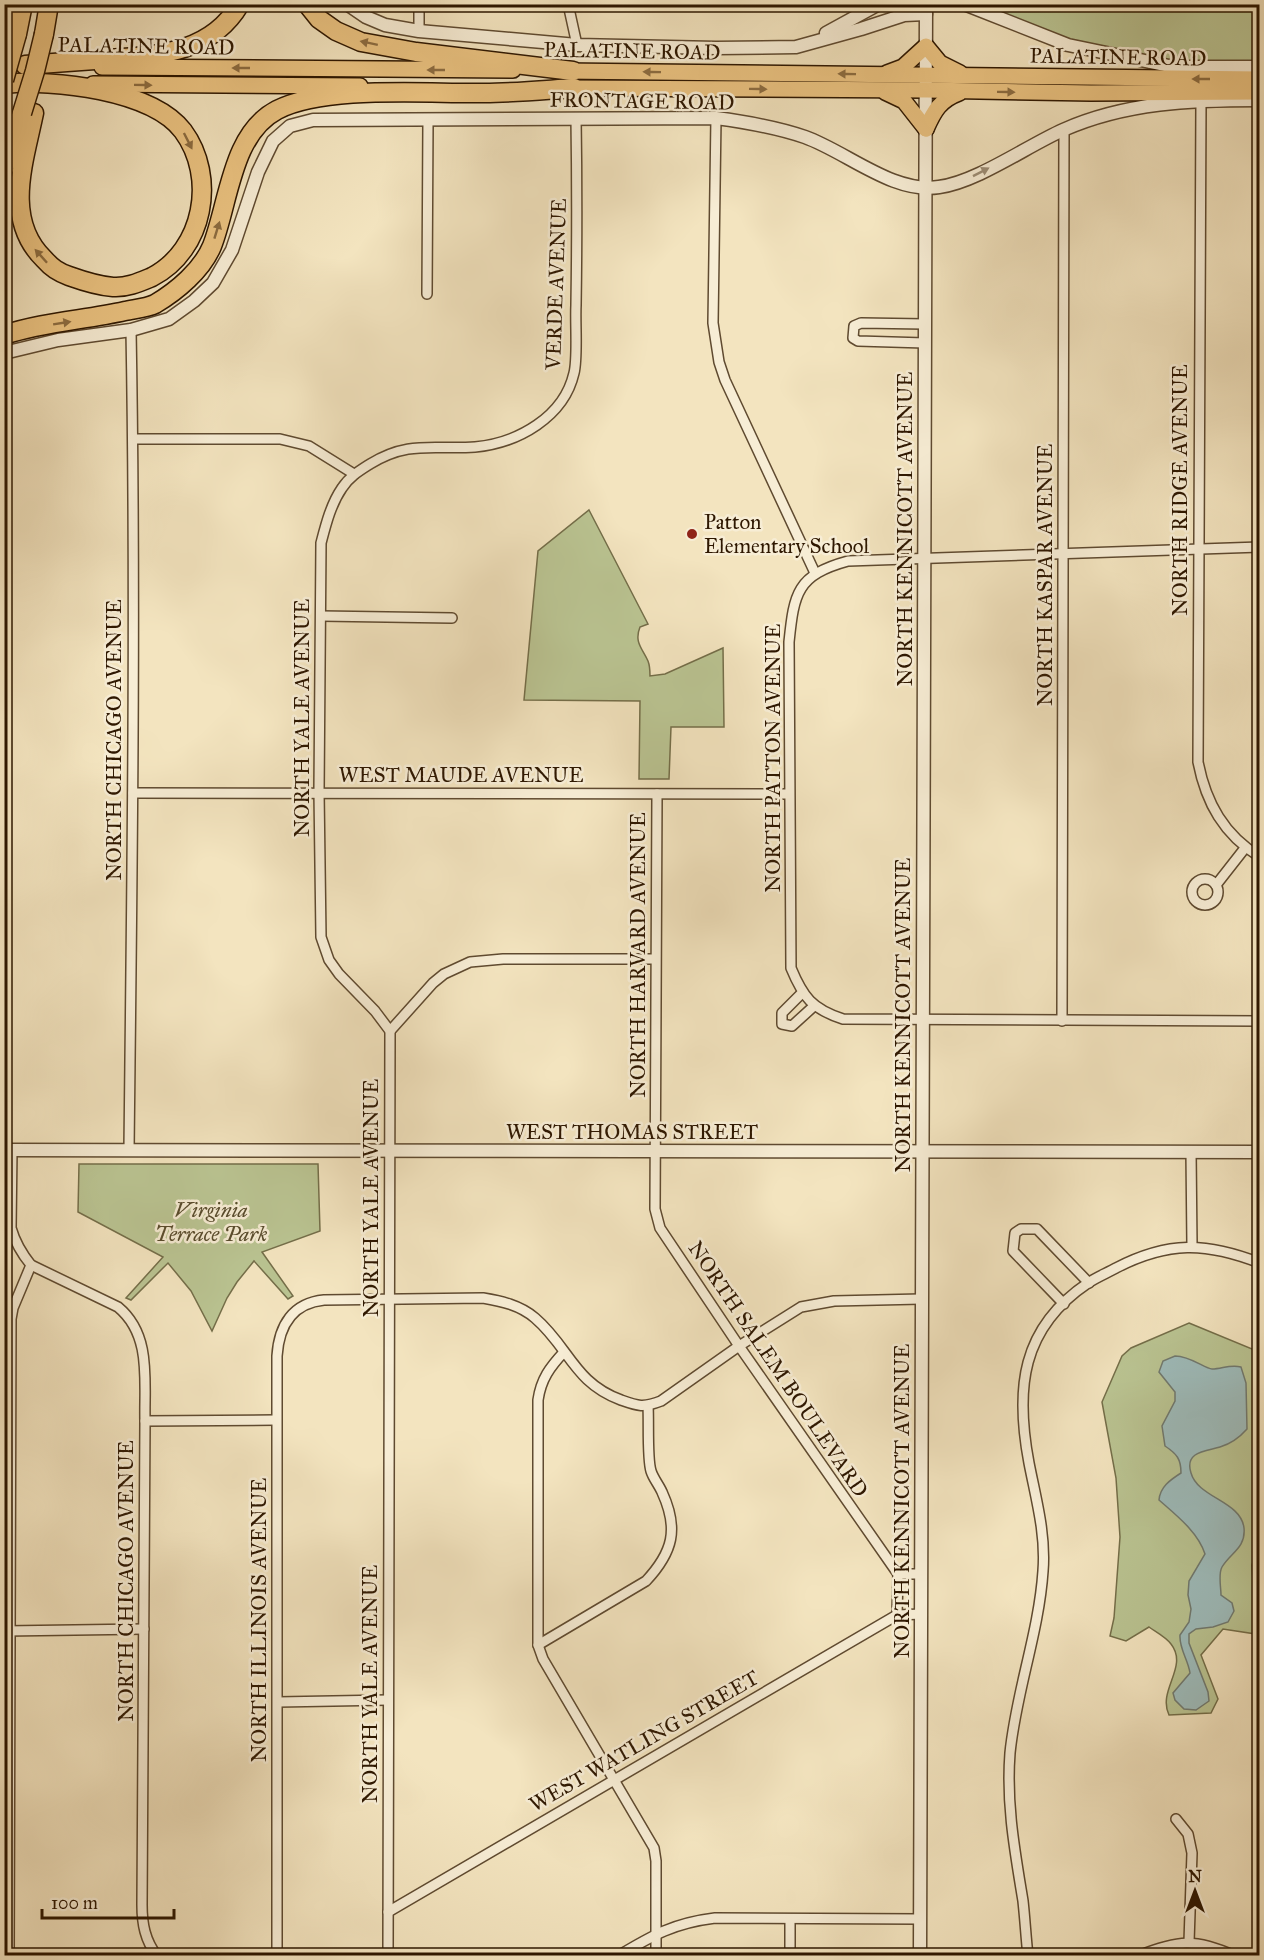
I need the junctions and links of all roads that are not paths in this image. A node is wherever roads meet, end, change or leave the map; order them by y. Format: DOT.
graph roads {
  1 [pos="8,4"];
  2 [pos="23,4"];
  3 [pos="240,4"];
  4 [pos="307,4"];
  5 [pos="347,4"];
  6 [pos="419,4"];
  7 [pos="568,4"];
  8 [pos="879,4"];
  9 [pos="964,4"];
  10 [pos="50,6"];
  11 [pos="926,9"];
  12 [pos="419,31"];
  13 [pos="9,38"];
  14 [pos="577,45"];
  15 [pos="785,46"];
  16 [pos="926,46"];
  17 [pos="4,65"];
  18 [pos="1260,67"];
  19 [pos="18,76"];
  20 [pos="1260,79"];
  21 [pos="573,80"];
  22 [pos="880,82"];
  23 [pos="927,83"];
  24 [pos="966,83"];
  25 [pos="1260,92"];
  26 [pos="1201,100"];
  27 [pos="1260,100"];
  28 [pos="28,113"];
  29 [pos="576,118"];
  30 [pos="716,118"];
  31 [pos="428,120"];
  32 [pos="926,129"];
  33 [pos="1064,129"];
  34 [pos="4,169"];
  35 [pos="925,187"];
  36 [pos="427,294"];
  37 [pos="925,324"];
  38 [pos="131,330"];
  39 [pos="4,335"];
  40 [pos="925,343"];
  41 [pos="4,353"];
  42 [pos="133,439"];
  43 [pos="354,474"];
  44 [pos="1260,547"];
  45 [pos="1198,549"];
  46 [pos="1064,554"];
  47 [pos="925,558"];
  48 [pos="815,573"];
  49 [pos="321,616"];
  50 [pos="452,618"];
  51 [pos="319,792"];
  52 [pos="133,793"];
  53 [pos="657,794"];
  54 [pos="789,794"];
  55 [pos="1245,848"];
  56 [pos="1260,857"];
  57 [pos="1216,885"];
  58 [pos="655,959"];
  59 [pos="802,993"];
  60 [pos="814,1006"];
  61 [pos="922,1019"];
  62 [pos="1062,1021"];
  63 [pos="1260,1021"];
  64 [pos="390,1031"];
  65 [pos="8,1150"];
  66 [pos="129,1150"];
  67 [pos="389,1151"];
  68 [pos="655,1151"];
  69 [pos="923,1152"];
  70 [pos="1191,1152"];
  71 [pos="1260,1152"];
  72 [pos="1192,1246"];
  73 [pos="1260,1263"];
  74 [pos="31,1265"];
  75 [pos="1089,1283"];
  76 [pos="389,1299"];
  77 [pos="921,1299"];
  78 [pos="1064,1304"];
  79 [pos="739,1346"];
  80 [pos="564,1352"];
  81 [pos="648,1406"];
  82 [pos="276,1420"];
  83 [pos="145,1421"];
  84 [pos="898,1574"];
  85 [pos="921,1575"];
  86 [pos="922,1614"];
  87 [pos="897,1615"];
  88 [pos="144,1629"];
  89 [pos="7,1631"];
  90 [pos="538,1645"];
  91 [pos="388,1700"];
  92 [pos="278,1702"];
  93 [pos="613,1780"];
  94 [pos="1176,1819"];
  95 [pos="388,1912"];
  96 [pos="790,1919"];
  97 [pos="920,1919"];
  98 [pos="656,1933"];
  99 [pos="1189,1942"];
  100 [pos="9,1956"];
  101 [pos="156,1956"];
  102 [pos="277,1956"];
  103 [pos="388,1956"];
  104 [pos="618,1956"];
  105 [pos="656,1956"];
  106 [pos="790,1956"];
  107 [pos="920,1956"];
  108 [pos="1028,1956"];
  109 [pos="1138,1956"];
  110 [pos="1236,1956"];
  1 -- 13 [label="highway"];
  2 -- 13 [label="highway"];
  3 -- 19 [label="highway"];
  21 -- 4 [label="highway, one-way"];
  5 -- 12 [label="street"];
  6 -- 12 [label="street"];
  7 -- 14 [label="street"];
  8 -- 15 [label="street"];
  9 -- 18 [label="street"];
  10 -- 19 [label="highway, bridge"];
  11 -- 15 [label="street"];
  11 -- 16 [label="street, NORTH KENNICOTT AVENUE"];
  12 -- 14 [label="street"];
  13 -- 19 [label="highway, bridge"];
  14 -- 15 [label="street"];
  16 -- 22 [label="highway"];
  16 -- 23 [label="street, NORTH KENNICOTT AVENUE"];
  16 -- 24 [label="highway"];
  17 -- 19 [label="highway, PALATINE ROAD"];
  19 -- 21 [label="highway, PALATINE ROAD"];
  19 -- 28 [label="highway, bridge"];
  19 -- 28 [label="highway, one-way"];
  20 -- 24 [label="highway, PALATINE ROAD, one-way"];
  21 -- 22 [label="highway, PALATINE ROAD"];
  39 -- 21 [label="highway, one-way"];
  22 -- 23 [label="highway, PALATINE ROAD"];
  22 -- 32 [label="highway"];
  23 -- 24 [label="highway, PALATINE ROAD"];
  23 -- 32 [label="street, NORTH KENNICOTT AVENUE"];
  24 -- 25 [label="highway, PALATINE ROAD, one-way"];
  24 -- 32 [label="highway"];
  26 -- 27 [label="street, FRONTAGE ROAD"];
  26 -- 33 [label="street, FRONTAGE ROAD"];
  26 -- 45 [label="street, NORTH RIDGE AVENUE"];
  28 -- 34 [label="highway"];
  29 -- 30 [label="street, FRONTAGE ROAD"];
  29 -- 31 [label="street, FRONTAGE ROAD"];
  29 -- 43 [label="street, VERDE AVENUE"];
  30 -- 35 [label="street, FRONTAGE ROAD"];
  30 -- 48 [label="street"];
  31 -- 36 [label="street"];
  31 -- 38 [label="street, FRONTAGE ROAD"];
  32 -- 35 [label="street, NORTH KENNICOTT AVENUE"];
  35 -- 33 [label="street, FRONTAGE ROAD, one-way"];
  33 -- 46 [label="street, NORTH KASPAR AVENUE"];
  35 -- 37 [label="street, NORTH KENNICOTT AVENUE"];
  37 -- 40 [label="street, NORTH KENNICOTT AVENUE"];
  37 -- 40 [label="street"];
  38 -- 41 [label="street, FRONTAGE ROAD"];
  38 -- 42 [label="street, NORTH CHICAGO AVENUE"];
  40 -- 47 [label="street, NORTH KENNICOTT AVENUE"];
  42 -- 43 [label="street"];
  42 -- 52 [label="street, NORTH CHICAGO AVENUE"];
  43 -- 49 [label="street, NORTH YALE AVENUE"];
  44 -- 45 [label="street"];
  45 -- 46 [label="street"];
  45 -- 55 [label="street, NORTH RIDGE AVENUE"];
  46 -- 47 [label="street"];
  46 -- 62 [label="street, NORTH KASPAR AVENUE"];
  47 -- 48 [label="street"];
  47 -- 61 [label="street, NORTH KENNICOTT AVENUE"];
  48 -- 54 [label="street, NORTH PATTON AVENUE"];
  49 -- 50 [label="street"];
  49 -- 51 [label="street, NORTH YALE AVENUE"];
  51 -- 52 [label="street, WEST MAUDE AVENUE"];
  51 -- 53 [label="street, WEST MAUDE AVENUE"];
  51 -- 64 [label="street, NORTH YALE AVENUE"];
  52 -- 66 [label="street, NORTH CHICAGO AVENUE"];
  53 -- 54 [label="street, WEST MAUDE AVENUE"];
  53 -- 58 [label="street, NORTH HARVARD AVENUE"];
  54 -- 59 [label="street, NORTH PATTON AVENUE"];
  55 -- 56 [label="street, NORTH RIDGE AVENUE"];
  55 -- 57 [label="street"];
  58 -- 64 [label="street"];
  58 -- 68 [label="street, NORTH HARVARD AVENUE"];
  59 -- 60 [label="street, NORTH PATTON AVENUE"];
  59 -- 60 [label="street"];
  60 -- 61 [label="street, NORTH PATTON AVENUE"];
  61 -- 62 [label="street, NORTH PATTON AVENUE"];
  61 -- 69 [label="street, NORTH KENNICOTT AVENUE"];
  62 -- 63 [label="street, NORTH PATTON AVENUE"];
  64 -- 67 [label="street, NORTH YALE AVENUE"];
  65 -- 66 [label="street, WEST THOMAS STREET"];
  65 -- 74 [label="street"];
  66 -- 67 [label="street, WEST THOMAS STREET"];
  67 -- 68 [label="street, WEST THOMAS STREET"];
  67 -- 76 [label="street, NORTH YALE AVENUE"];
  68 -- 69 [label="street, WEST THOMAS STREET"];
  68 -- 79 [label="street, NORTH SALEM BOULEVARD"];
  69 -- 70 [label="street, WEST THOMAS STREET"];
  69 -- 77 [label="street, NORTH KENNICOTT AVENUE"];
  70 -- 71 [label="street, WEST THOMAS STREET"];
  70 -- 72 [label="street"];
  72 -- 73 [label="street"];
  72 -- 75 [label="street"];
  74 -- 83 [label="street, NORTH CHICAGO AVENUE"];
  74 -- 89 [label="street"];
  75 -- 78 [label="street"];
  75 -- 78 [label="street"];
  76 -- 80 [label="street"];
  76 -- 82 [label="street, NORTH ILLINOIS AVENUE"];
  76 -- 91 [label="street, NORTH YALE AVENUE"];
  77 -- 79 [label="street"];
  77 -- 85 [label="street, NORTH KENNICOTT AVENUE"];
  78 -- 108 [label="street"];
  79 -- 81 [label="street"];
  79 -- 84 [label="street, NORTH SALEM BOULEVARD"];
  80 -- 81 [label="street"];
  80 -- 90 [label="street"];
  81 -- 90 [label="street"];
  82 -- 83 [label="street"];
  82 -- 92 [label="street, NORTH ILLINOIS AVENUE"];
  83 -- 88 [label="street, NORTH CHICAGO AVENUE"];
  84 -- 85 [label="street"];
  84 -- 87 [label="street"];
  85 -- 86 [label="street, NORTH KENNICOTT AVENUE"];
  86 -- 87 [label="street, WEST WATLING STREET"];
  86 -- 97 [label="street, NORTH KENNICOTT AVENUE"];
  87 -- 93 [label="street, WEST WATLING STREET"];
  88 -- 89 [label="street"];
  88 -- 101 [label="street, NORTH CHICAGO AVENUE"];
  89 -- 100 [label="street"];
  90 -- 93 [label="street"];
  91 -- 92 [label="street"];
  91 -- 95 [label="street, NORTH YALE AVENUE"];
  92 -- 102 [label="street, NORTH ILLINOIS AVENUE"];
  93 -- 95 [label="street, WEST WATLING STREET"];
  93 -- 98 [label="street"];
  94 -- 99 [label="street"];
  95 -- 103 [label="street, NORTH YALE AVENUE"];
  96 -- 97 [label="street"];
  96 -- 98 [label="street"];
  96 -- 106 [label="street"];
  97 -- 107 [label="street, NORTH KENNICOTT AVENUE"];
  98 -- 104 [label="street"];
  98 -- 105 [label="street"];
  99 -- 109 [label="street"];
  99 -- 110 [label="street"];
}
